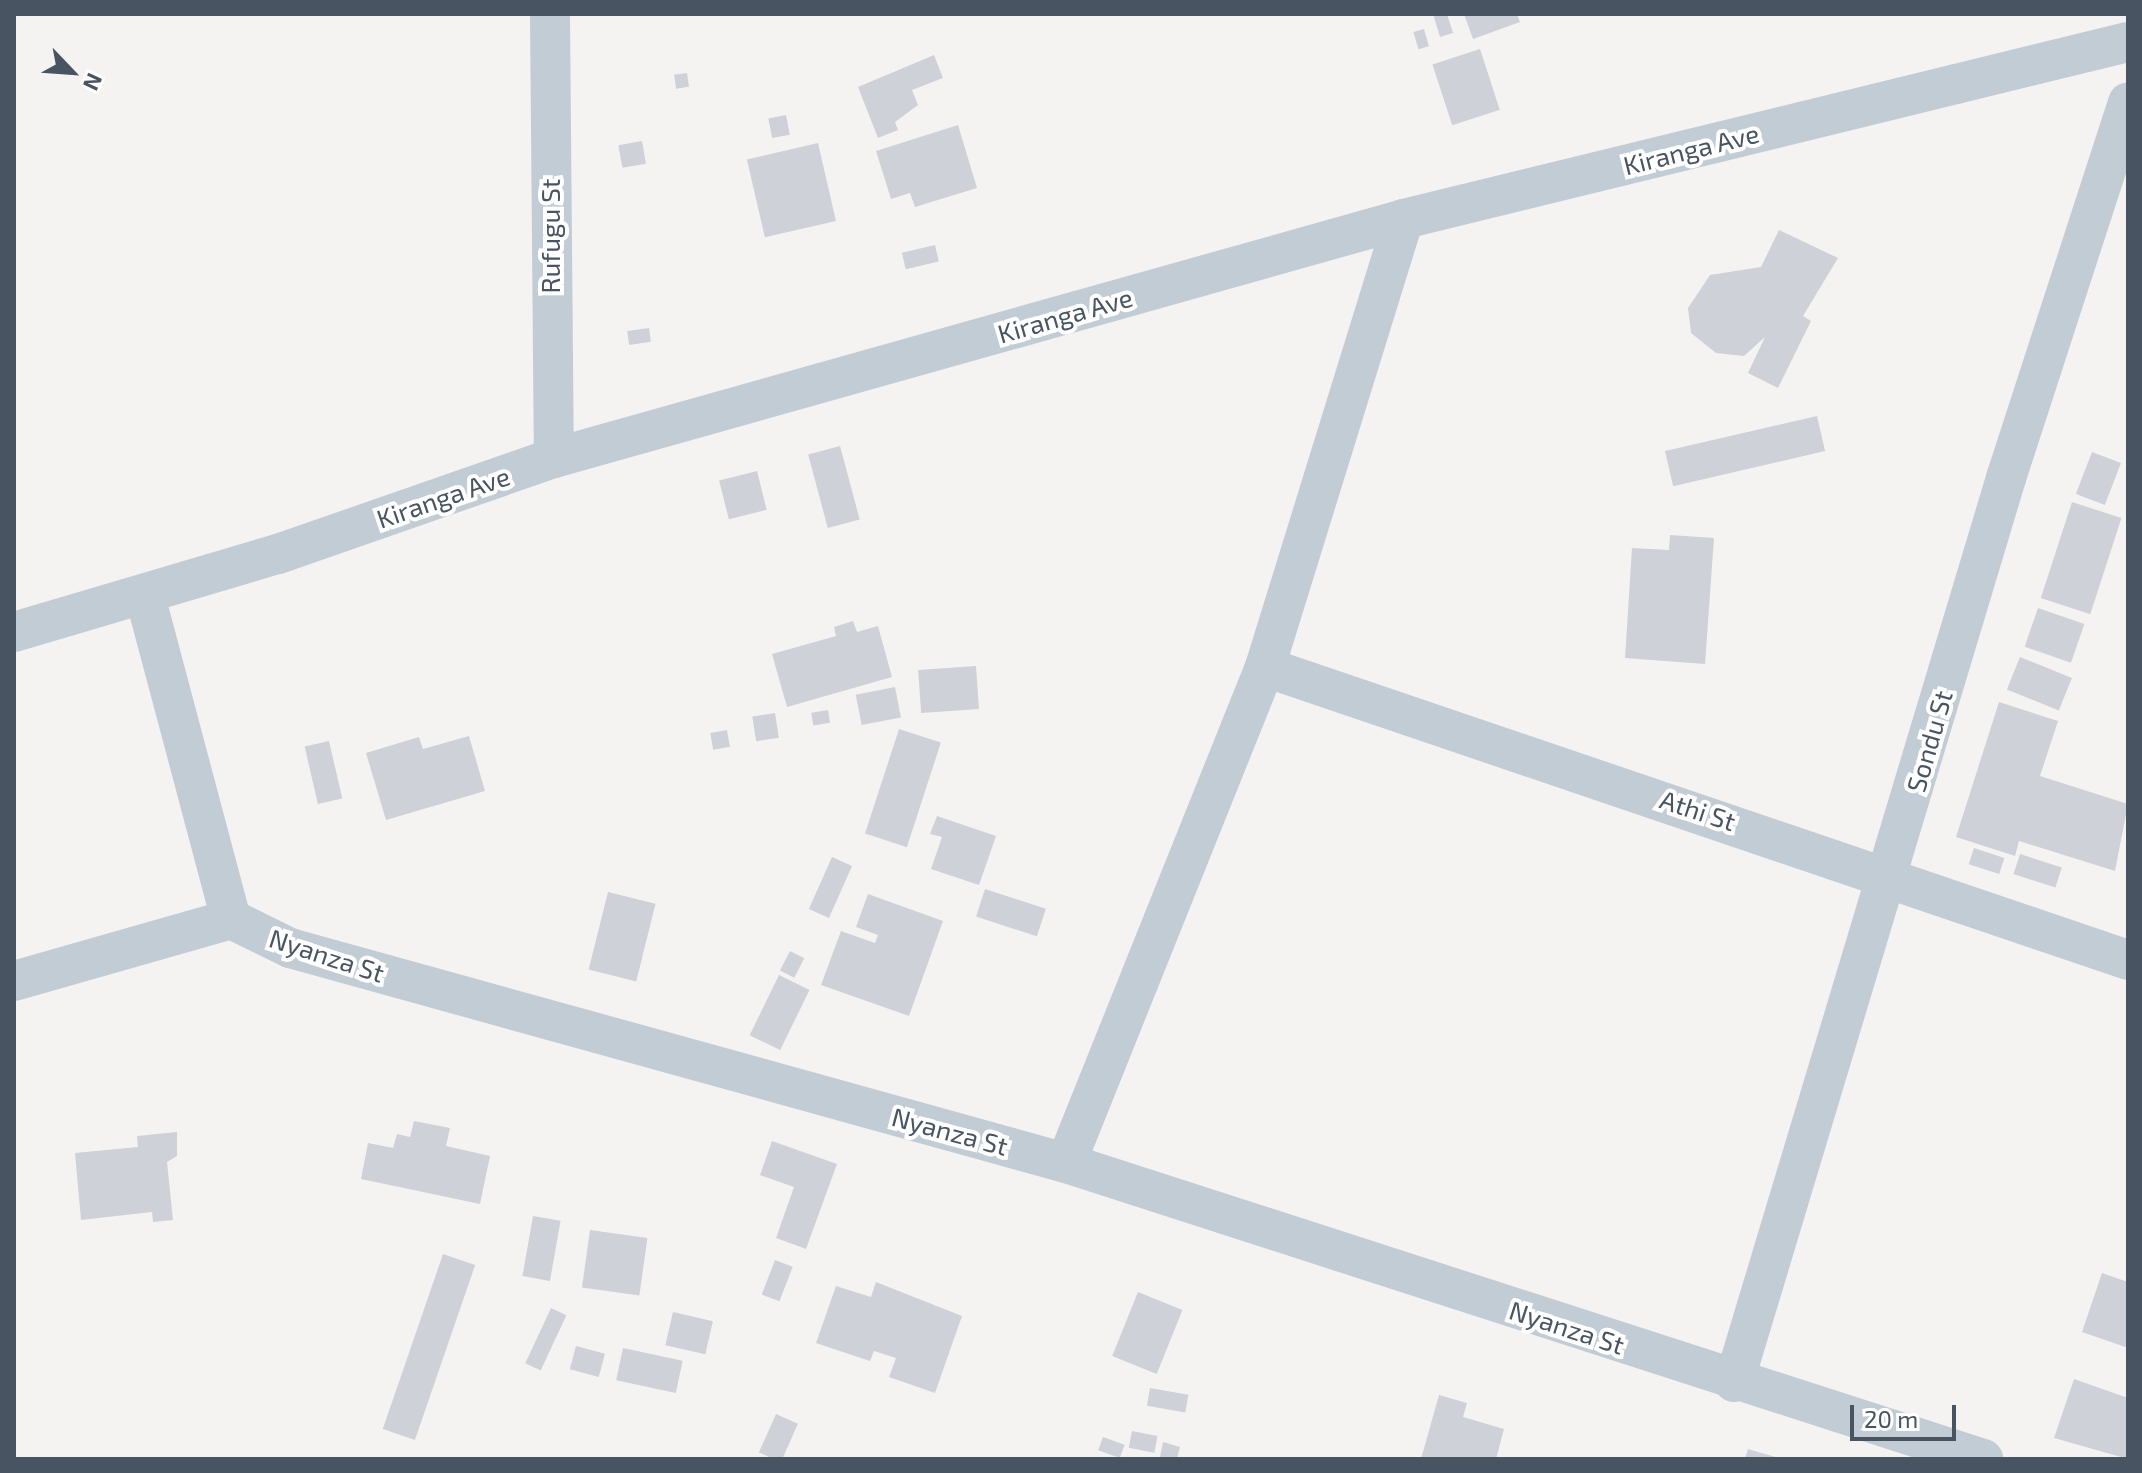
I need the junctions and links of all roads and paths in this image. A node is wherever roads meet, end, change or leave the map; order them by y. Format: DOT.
graph roads {
  1 [pos="550,14"];
  2 [pos="2128,42"];
  3 [pos="2128,102"];
  4 [pos="1404,219"];
  5 [pos="554,458"];
  6 [pos="145,596"];
  7 [pos="14,632"];
  8 [pos="1265,667"];
  9 [pos="1889,874"];
  10 [pos="231,919"];
  11 [pos="2128,960"];
  12 [pos="14,981"];
  13 [pos="1066,1163"];
  14 [pos="1734,1382"];
  15 [pos="1983,1459"];
  1 -- 5 [label="street, Rufugu St"];
  2 -- 4 [label="street, Kiranga Ave"];
  3 -- 9 [label="street, Sondu St"];
  4 -- 5 [label="street, Kiranga Ave"];
  4 -- 8 [label="street"];
  5 -- 6 [label="street, Kiranga Ave"];
  6 -- 7 [label="street, Kiranga Ave"];
  6 -- 10 [label="street"];
  8 -- 9 [label="street, Athi St"];
  8 -- 13 [label="street"];
  9 -- 11 [label="street, Athi St"];
  9 -- 14 [label="street, Sondu St"];
  10 -- 12 [label="street"];
  10 -- 13 [label="street, Nyanza St"];
  13 -- 14 [label="street, Nyanza St"];
  14 -- 15 [label="street, Nyanza St"];
}
